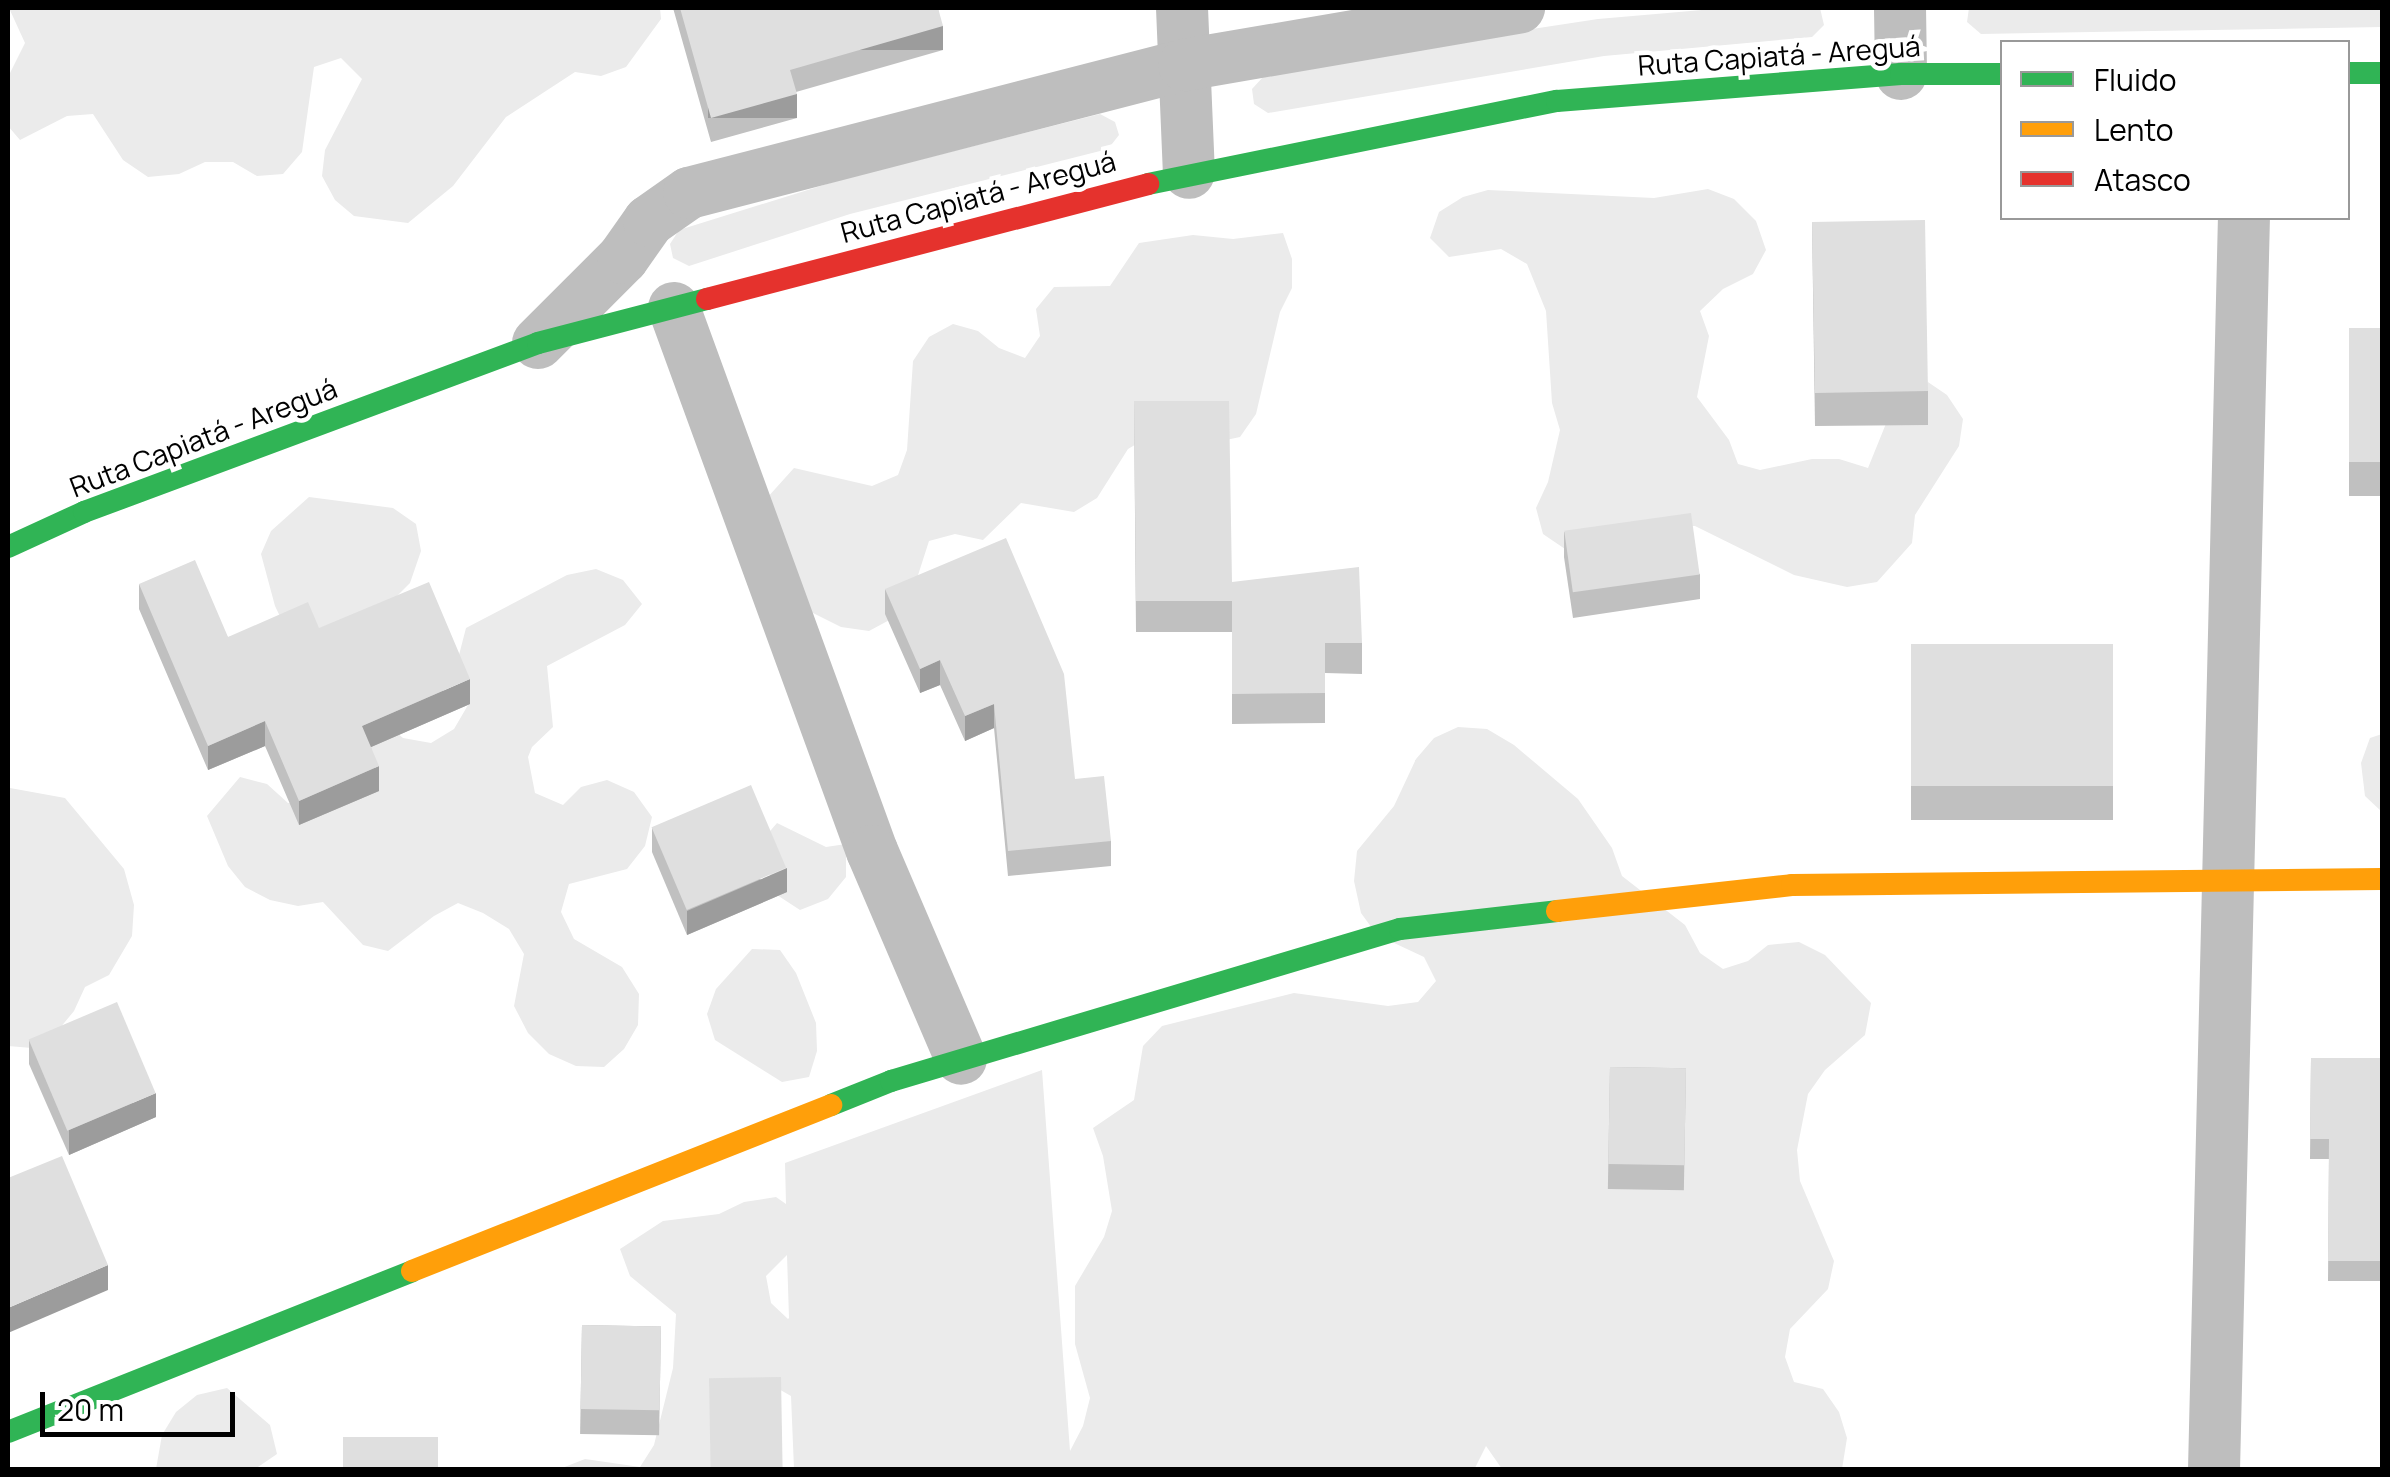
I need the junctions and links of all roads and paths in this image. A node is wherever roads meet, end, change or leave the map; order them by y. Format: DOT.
graph roads {
  1 [pos="1182,8"];
  2 [pos="1519,8"];
  3 [pos="1900,8"];
  4 [pos="1184,65"];
  5 [pos="2350,73"];
  6 [pos="1901,74"];
  7 [pos="2000,74"];
  8 [pos="2382,74"];
  9 [pos="1189,173"];
  10 [pos="2244,220"];
  11 [pos="674,308"];
  12 [pos="538,343"];
  13 [pos="8,546"];
  14 [pos="2382,879"];
  15 [pos="2228,880"];
  16 [pos="961,1060"];
  17 [pos="8,1432"];
  18 [pos="2214,1470"];
  1 -- 4 [label="street"];
  2 -- 4 [label="street"];
  3 -- 6 [label="street"];
  4 -- 9 [label="street"];
  4 -- 12 [label="street"];
  5 -- 8 [label="street"];
  6 -- 7 [label="street, Ruta Capiatá - Areguá"];
  6 -- 9 [label="street, Ruta Capiatá - Areguá"];
  9 -- 11 [label="street, Ruta Capiatá - Areguá"];
  10 -- 15 [label="street"];
  11 -- 12 [label="street, Ruta Capiatá - Areguá"];
  11 -- 16 [label="street"];
  12 -- 13 [label="street, Ruta Capiatá - Areguá"];
  14 -- 15 [label="street"];
  15 -- 16 [label="street"];
  15 -- 18 [label="street"];
  16 -- 17 [label="street"];
}
